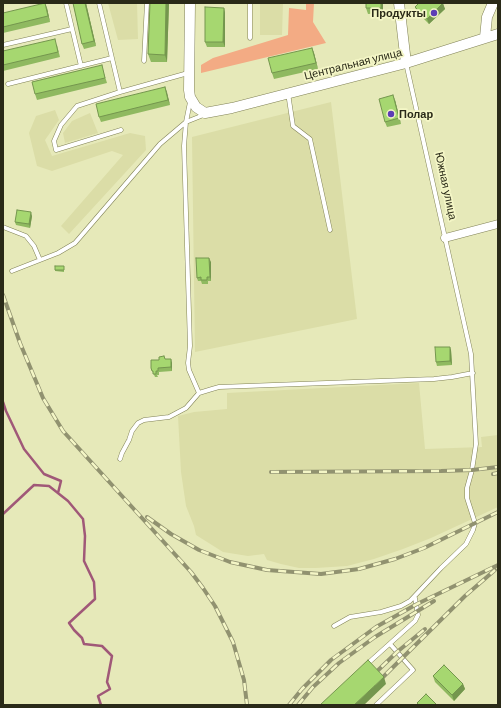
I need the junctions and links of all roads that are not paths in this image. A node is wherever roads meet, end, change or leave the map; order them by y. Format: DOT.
graph roads {
  1 [pos="66,3"];
  2 [pos="99,3"];
  3 [pos="147,3"];
  4 [pos="190,3"];
  5 [pos="250,3"];
  6 [pos="399,3"];
  7 [pos="493,3"];
  8 [pos="72,29"];
  9 [pos="498,34"];
  10 [pos="485,37"];
  11 [pos="250,38"];
  12 [pos="3,45"];
  13 [pos="112,58"];
  14 [pos="144,61"];
  15 [pos="406,63"];
  16 [pos="81,66"];
  17 [pos="190,73"];
  18 [pos="8,84"];
  19 [pos="120,92"];
  20 [pos="288,92"];
  21 [pos="190,97"];
  22 [pos="212,112"];
  23 [pos="186,122"];
  24 [pos="121,130"];
  25 [pos="498,224"];
  26 [pos="3,227"];
  27 [pos="330,230"];
  28 [pos="445,238"];
  29 [pos="40,260"];
  30 [pos="12,272"];
  31 [pos="473,373"];
  32 [pos="199,393"];
  33 [pos="120,459"];
  34 [pos="415,598"];
  35 [pos="334,626"];
  36 [pos="390,644"];
  37 [pos="361,669"];
  38 [pos="376,705"];
  1 -- 8 [label="lane"];
  2 -- 13 [label="lane"];
  3 -- 14 [label="lane"];
  4 -- 17 [label="street"];
  5 -- 11 [label="lane"];
  6 -- 15 [label="street, Южная улица"];
  7 -- 10 [label="street"];
  8 -- 12 [label="lane"];
  8 -- 16 [label="lane"];
  9 -- 10 [label="street, Центральная улица"];
  10 -- 15 [label="street, Центральная улица"];
  13 -- 16 [label="lane"];
  13 -- 19 [label="lane"];
  15 -- 20 [label="street, Центральная улица"];
  15 -- 28 [label="lane, Южная улица"];
  16 -- 18 [label="lane"];
  17 -- 19 [label="lane"];
  17 -- 21 [label="street"];
  19 -- 24 [label="lane"];
  20 -- 22 [label="street, Центральная улица"];
  20 -- 27 [label="lane"];
  21 -- 22 [label="street"];
  21 -- 23 [label="lane"];
  22 -- 23 [label="lane"];
  23 -- 29 [label="lane"];
  23 -- 32 [label="lane"];
  25 -- 28 [label="street"];
  26 -- 29 [label="lane"];
  28 -- 31 [label="lane, Южная улица"];
  29 -- 30 [label="lane"];
  31 -- 32 [label="lane"];
  31 -- 34 [label="lane, Южная улица"];
  32 -- 33 [label="lane"];
  34 -- 35 [label="lane"];
  34 -- 36 [label="lane"];
  36 -- 37 [label="lane"];
  36 -- 38 [label="lane"];
}
